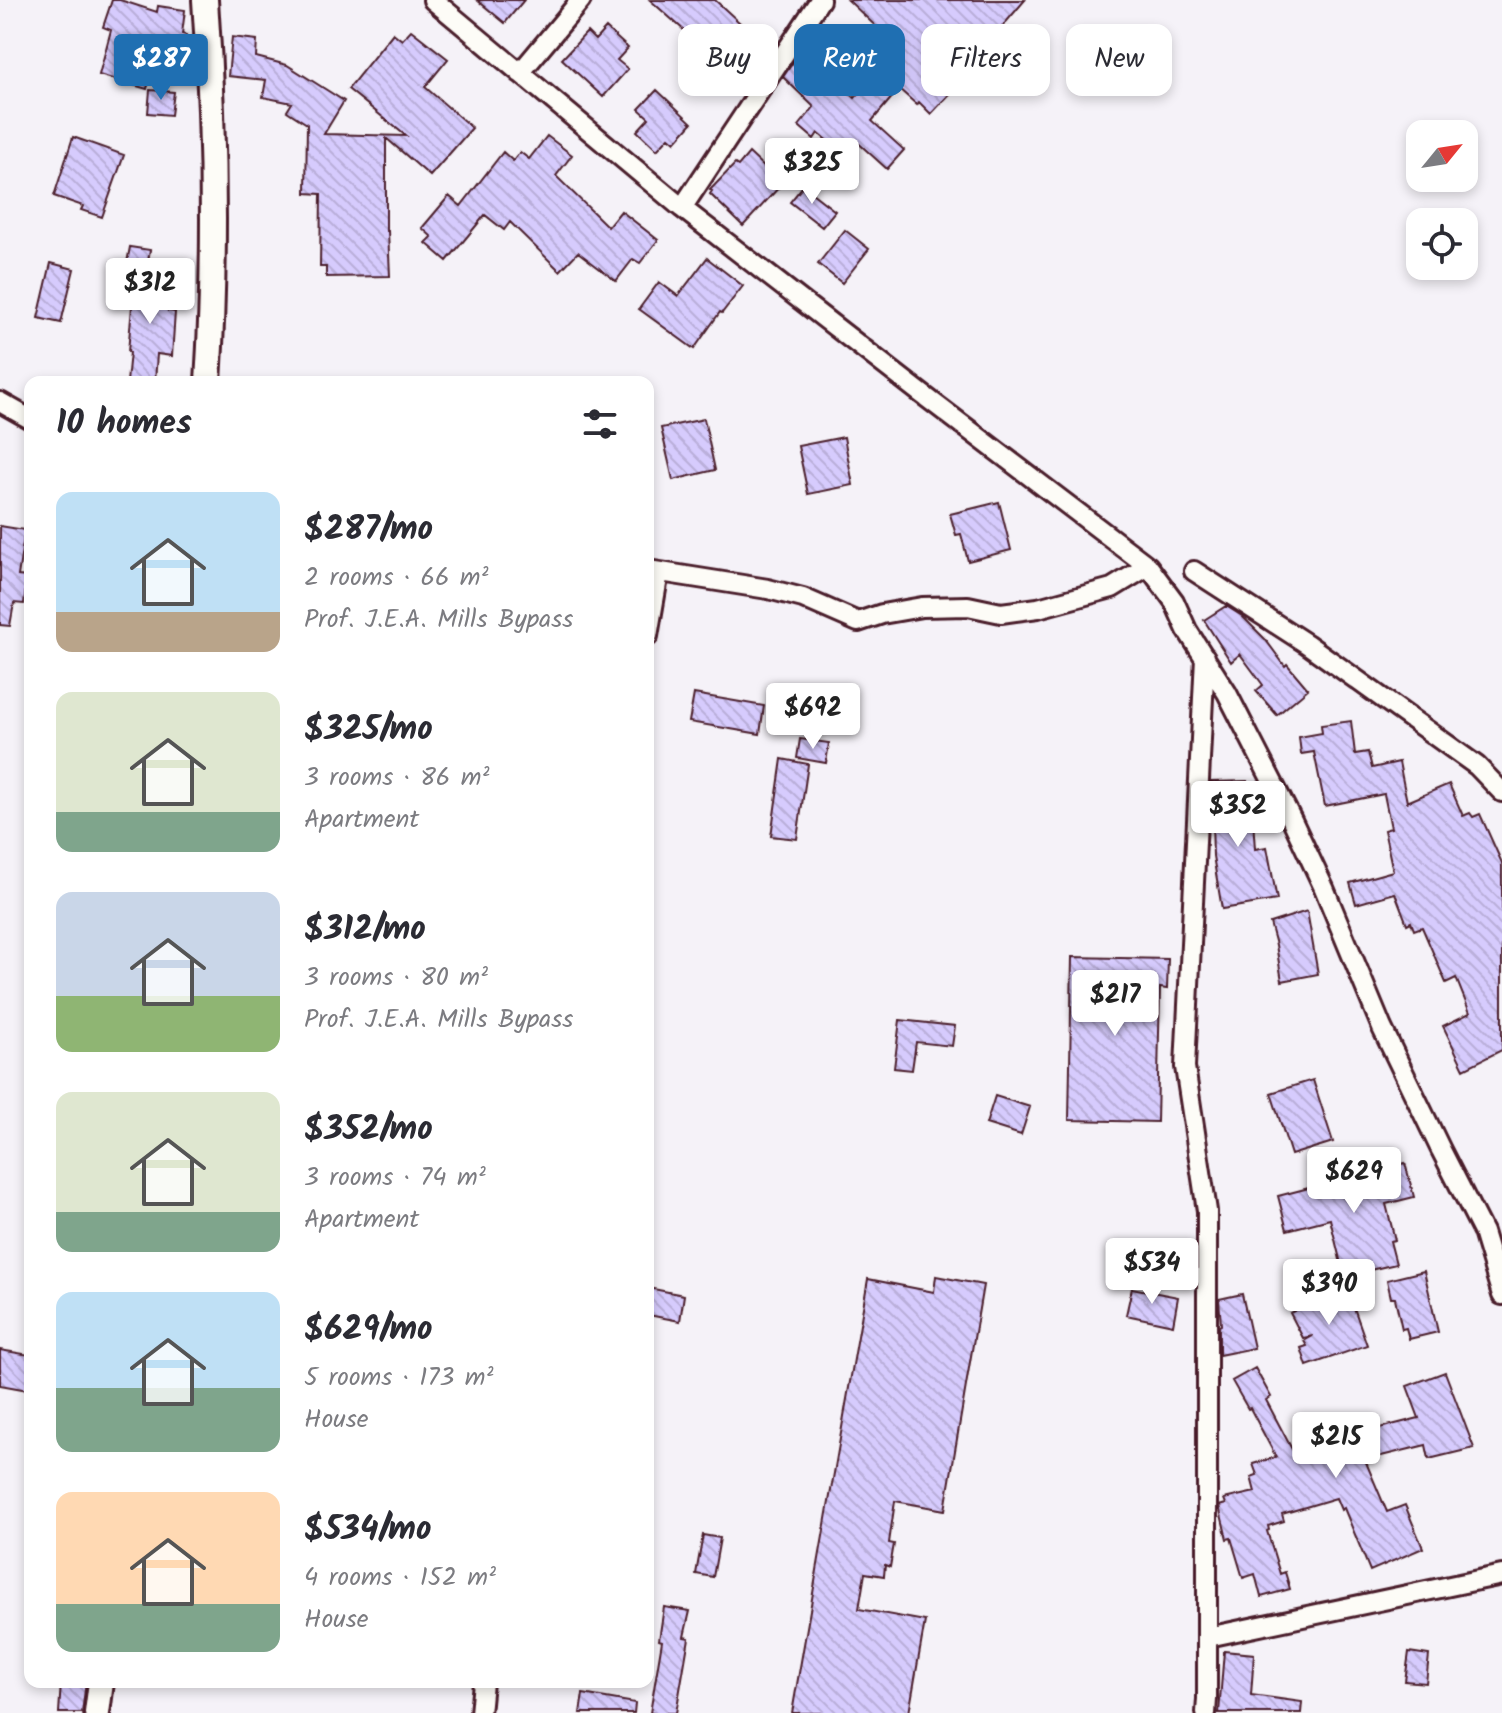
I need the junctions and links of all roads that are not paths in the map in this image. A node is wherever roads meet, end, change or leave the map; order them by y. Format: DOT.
graph roads {
  1 [pos="205,0"];
  2 [pos="433,0"];
  3 [pos="581,0"];
  4 [pos="820,0"];
  5 [pos="520,73"];
  6 [pos="682,208"];
  7 [pos="208,376"];
  8 [pos="0,402"];
  9 [pos="24,416"];
  10 [pos="1148,566"];
  11 [pos="654,571"];
  12 [pos="1194,571"];
  13 [pos="1205,657"];
  14 [pos="1502,792"];
  15 [pos="1502,1295"];
  16 [pos="1502,1575"];
  17 [pos="1208,1637"];
  18 [pos="100,1688"];
  19 [pos="482,1688"];
  20 [pos="97,1713"];
  21 [pos="480,1713"];
  22 [pos="1206,1713"];
  1 -- 7 [label="street"];
  2 -- 5 [label="street"];
  3 -- 5 [label="street"];
  4 -- 6 [label="street"];
  5 -- 6 [label="street"];
  6 -- 10 [label="street"];
  8 -- 9 [label="street"];
  10 -- 11 [label="street"];
  10 -- 13 [label="street"];
  12 -- 14 [label="street"];
  13 -- 15 [label="street"];
  13 -- 17 [label="street"];
  16 -- 17 [label="street"];
  17 -- 22 [label="street"];
  18 -- 20 [label="street"];
  19 -- 21 [label="street"];
}
